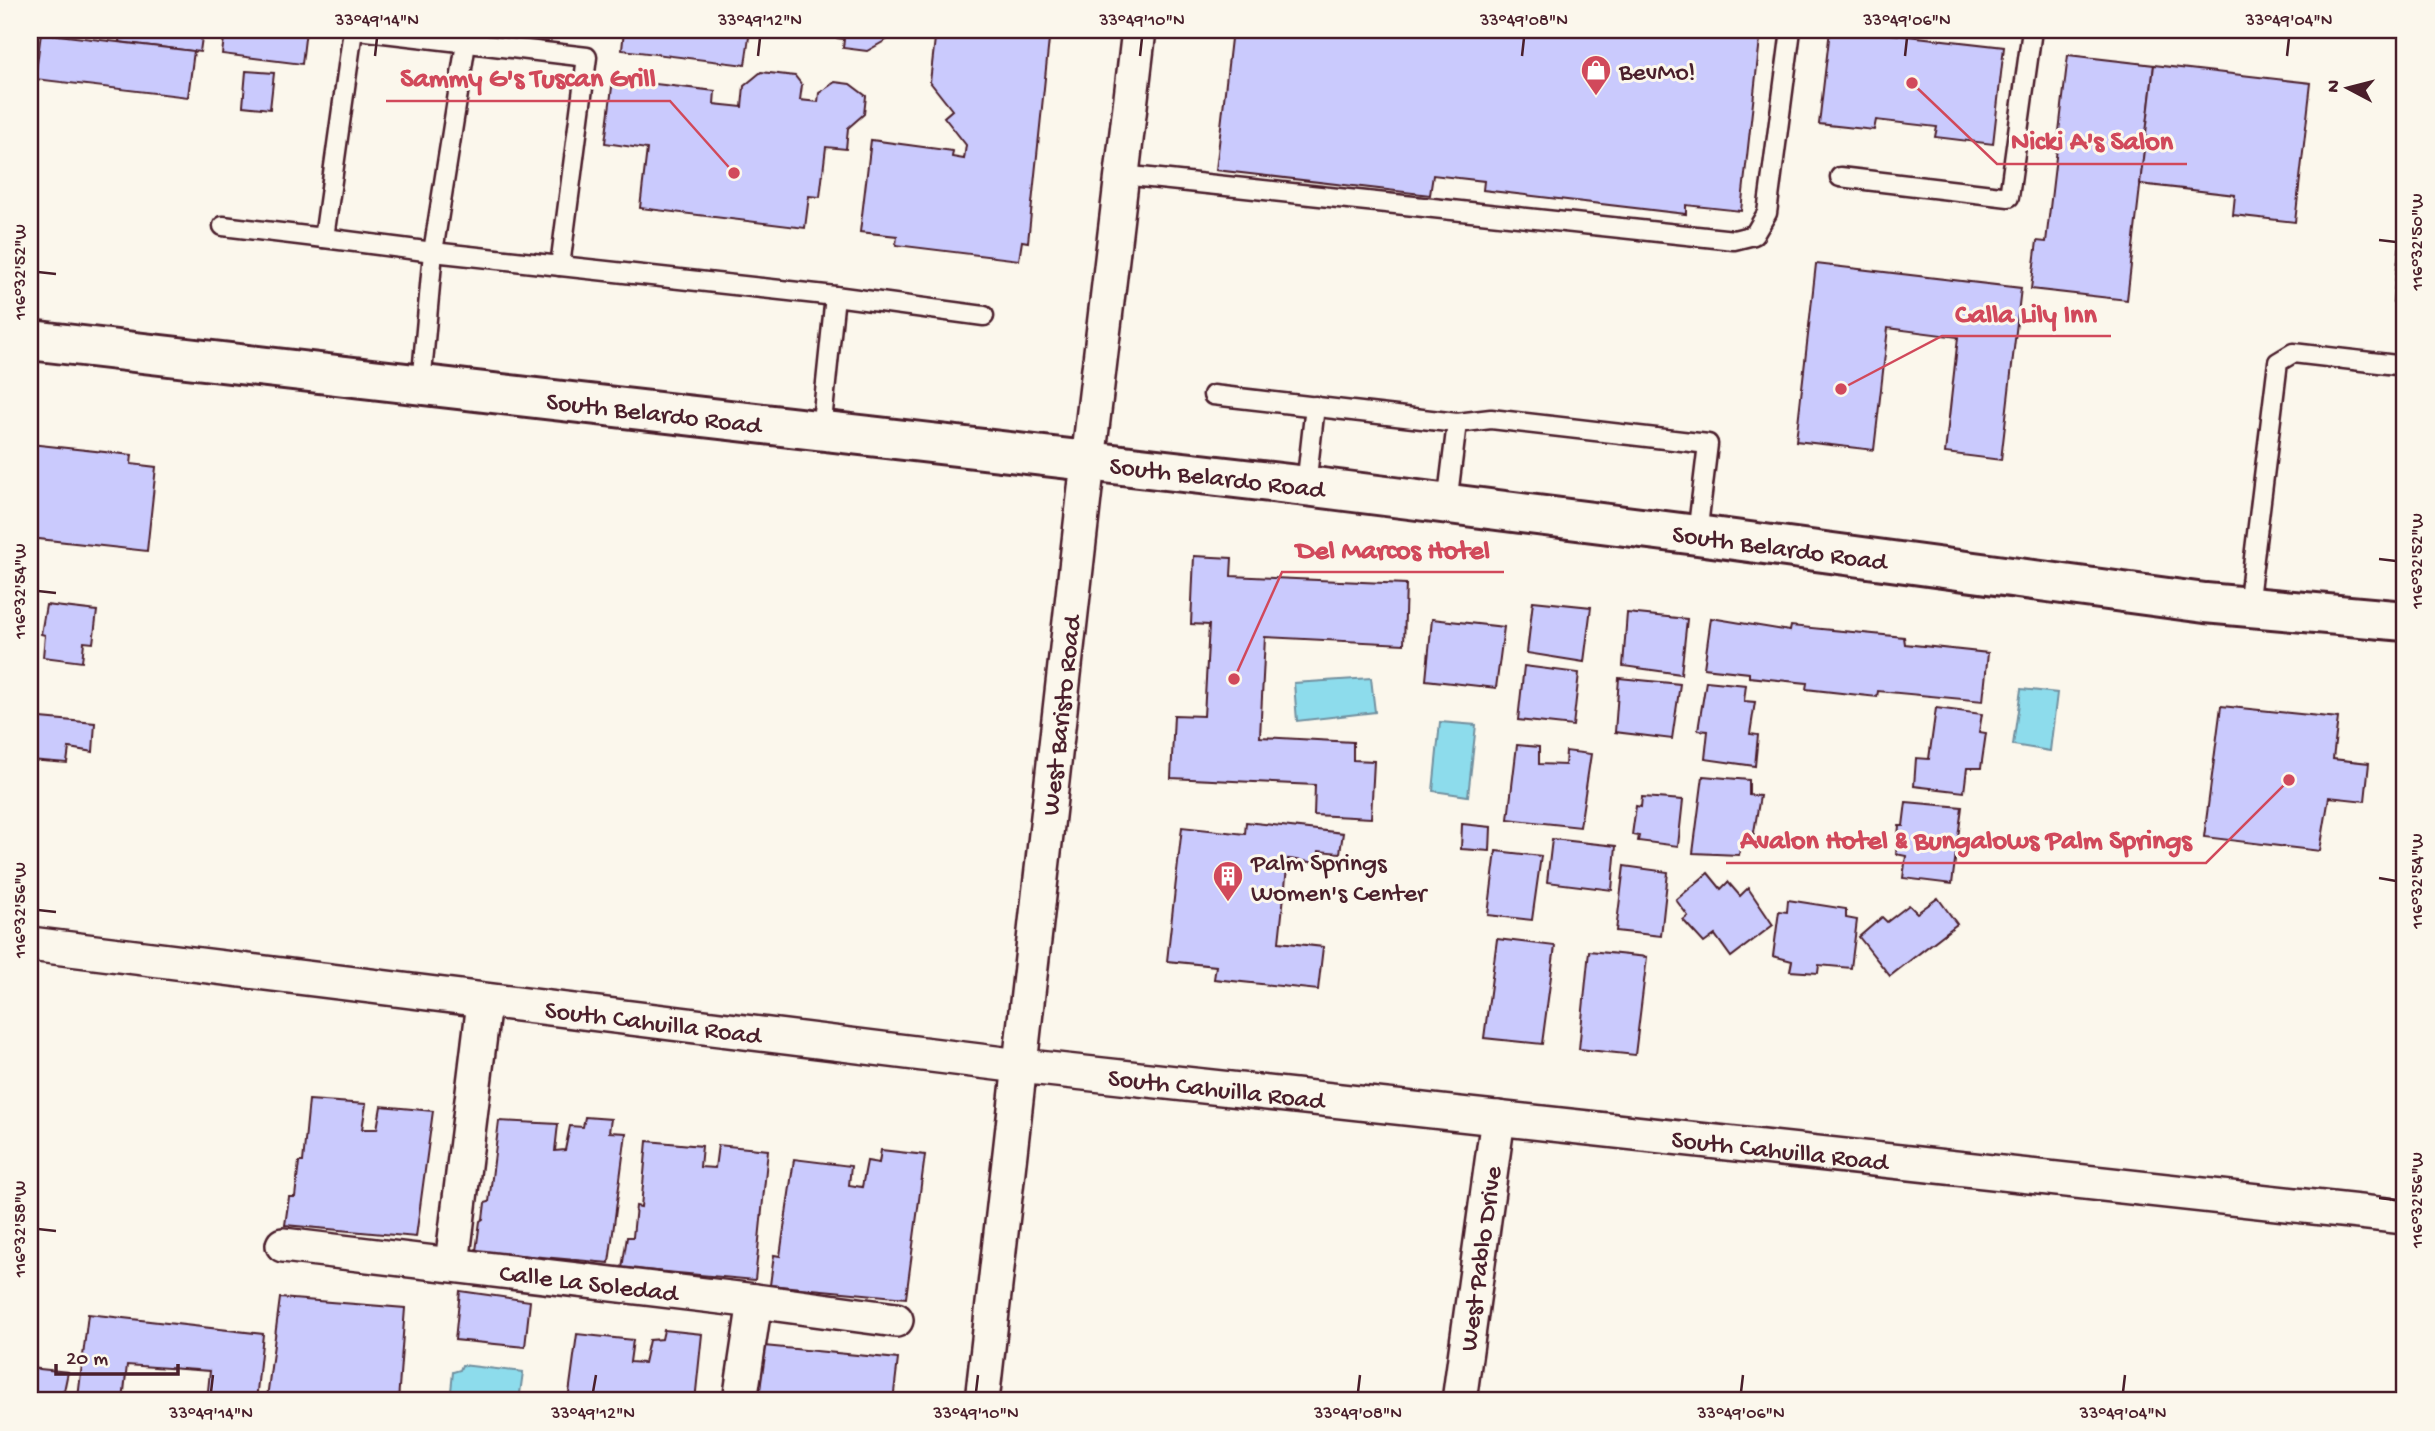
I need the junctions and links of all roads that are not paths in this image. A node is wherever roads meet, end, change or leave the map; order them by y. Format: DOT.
graph roads {
  1 [pos="356,30"];
  2 [pos="1139,30"];
  3 [pos="1791,30"];
  4 [pos="2032,30"];
  5 [pos="466,43"];
  6 [pos="1122,175"];
  7 [pos="1840,177"];
  8 [pos="223,226"];
  9 [pos="324,238"];
  10 [pos="433,252"];
  11 [pos="560,266"];
  12 [pos="835,296"];
  13 [pos="984,316"];
  14 [pos="30,340"];
  15 [pos="2405,366"];
  16 [pos="421,385"];
  17 [pos="1213,395"];
  18 [pos="1315,406"];
  19 [pos="1457,423"];
  20 [pos="821,431"];
  21 [pos="1088,462"];
  22 [pos="1306,486"];
  23 [pos="1447,504"];
  24 [pos="1697,535"];
  25 [pos="2248,607"];
  26 [pos="2405,621"];
  27 [pos="30,944"];
  28 [pos="484,1002"];
  29 [pos="1020,1066"];
  30 [pos="1498,1118"];
  31 [pos="2405,1217"];
  32 [pos="283,1245"];
  33 [pos="452,1264"];
  34 [pos="755,1301"];
  35 [pos="895,1320"];
  36 [pos="740,1401"];
  37 [pos="982,1401"];
  38 [pos="1459,1401"];
  1 -- 5 [label="lane"];
  1 -- 9 [label="lane"];
  2 -- 6 [label="street, West Baristo Road"];
  3 -- 6 [label="lane"];
  4 -- 7 [label="lane"];
  5 -- 10 [label="lane"];
  5 -- 11 [label="lane"];
  6 -- 21 [label="street, West Baristo Road"];
  8 -- 9 [label="lane"];
  9 -- 10 [label="lane"];
  10 -- 11 [label="lane"];
  10 -- 16 [label="lane"];
  11 -- 12 [label="lane"];
  12 -- 13 [label="lane"];
  12 -- 20 [label="lane"];
  14 -- 16 [label="street, South Belardo Road"];
  15 -- 25 [label="lane"];
  16 -- 20 [label="street, South Belardo Road"];
  17 -- 18 [label="lane"];
  18 -- 19 [label="lane"];
  18 -- 22 [label="lane"];
  19 -- 23 [label="lane"];
  19 -- 24 [label="lane"];
  20 -- 21 [label="street, South Belardo Road"];
  21 -- 22 [label="street, South Belardo Road"];
  21 -- 29 [label="street, West Baristo Road"];
  22 -- 23 [label="street, South Belardo Road"];
  23 -- 24 [label="street, South Belardo Road"];
  24 -- 25 [label="street, South Belardo Road"];
  25 -- 26 [label="street, South Belardo Road"];
  27 -- 28 [label="street, South Cahuilla Road"];
  28 -- 29 [label="street, South Cahuilla Road"];
  28 -- 33 [label="street"];
  29 -- 30 [label="street, South Cahuilla Road"];
  29 -- 37 [label="street, West Baristo Road"];
  30 -- 31 [label="street, South Cahuilla Road"];
  30 -- 38 [label="street, West Pablo Drive"];
  32 -- 33 [label="street, Calle La Soledad"];
  33 -- 34 [label="street, Calle La Soledad"];
  34 -- 35 [label="street, Calle La Soledad"];
  34 -- 36 [label="street"];
}
